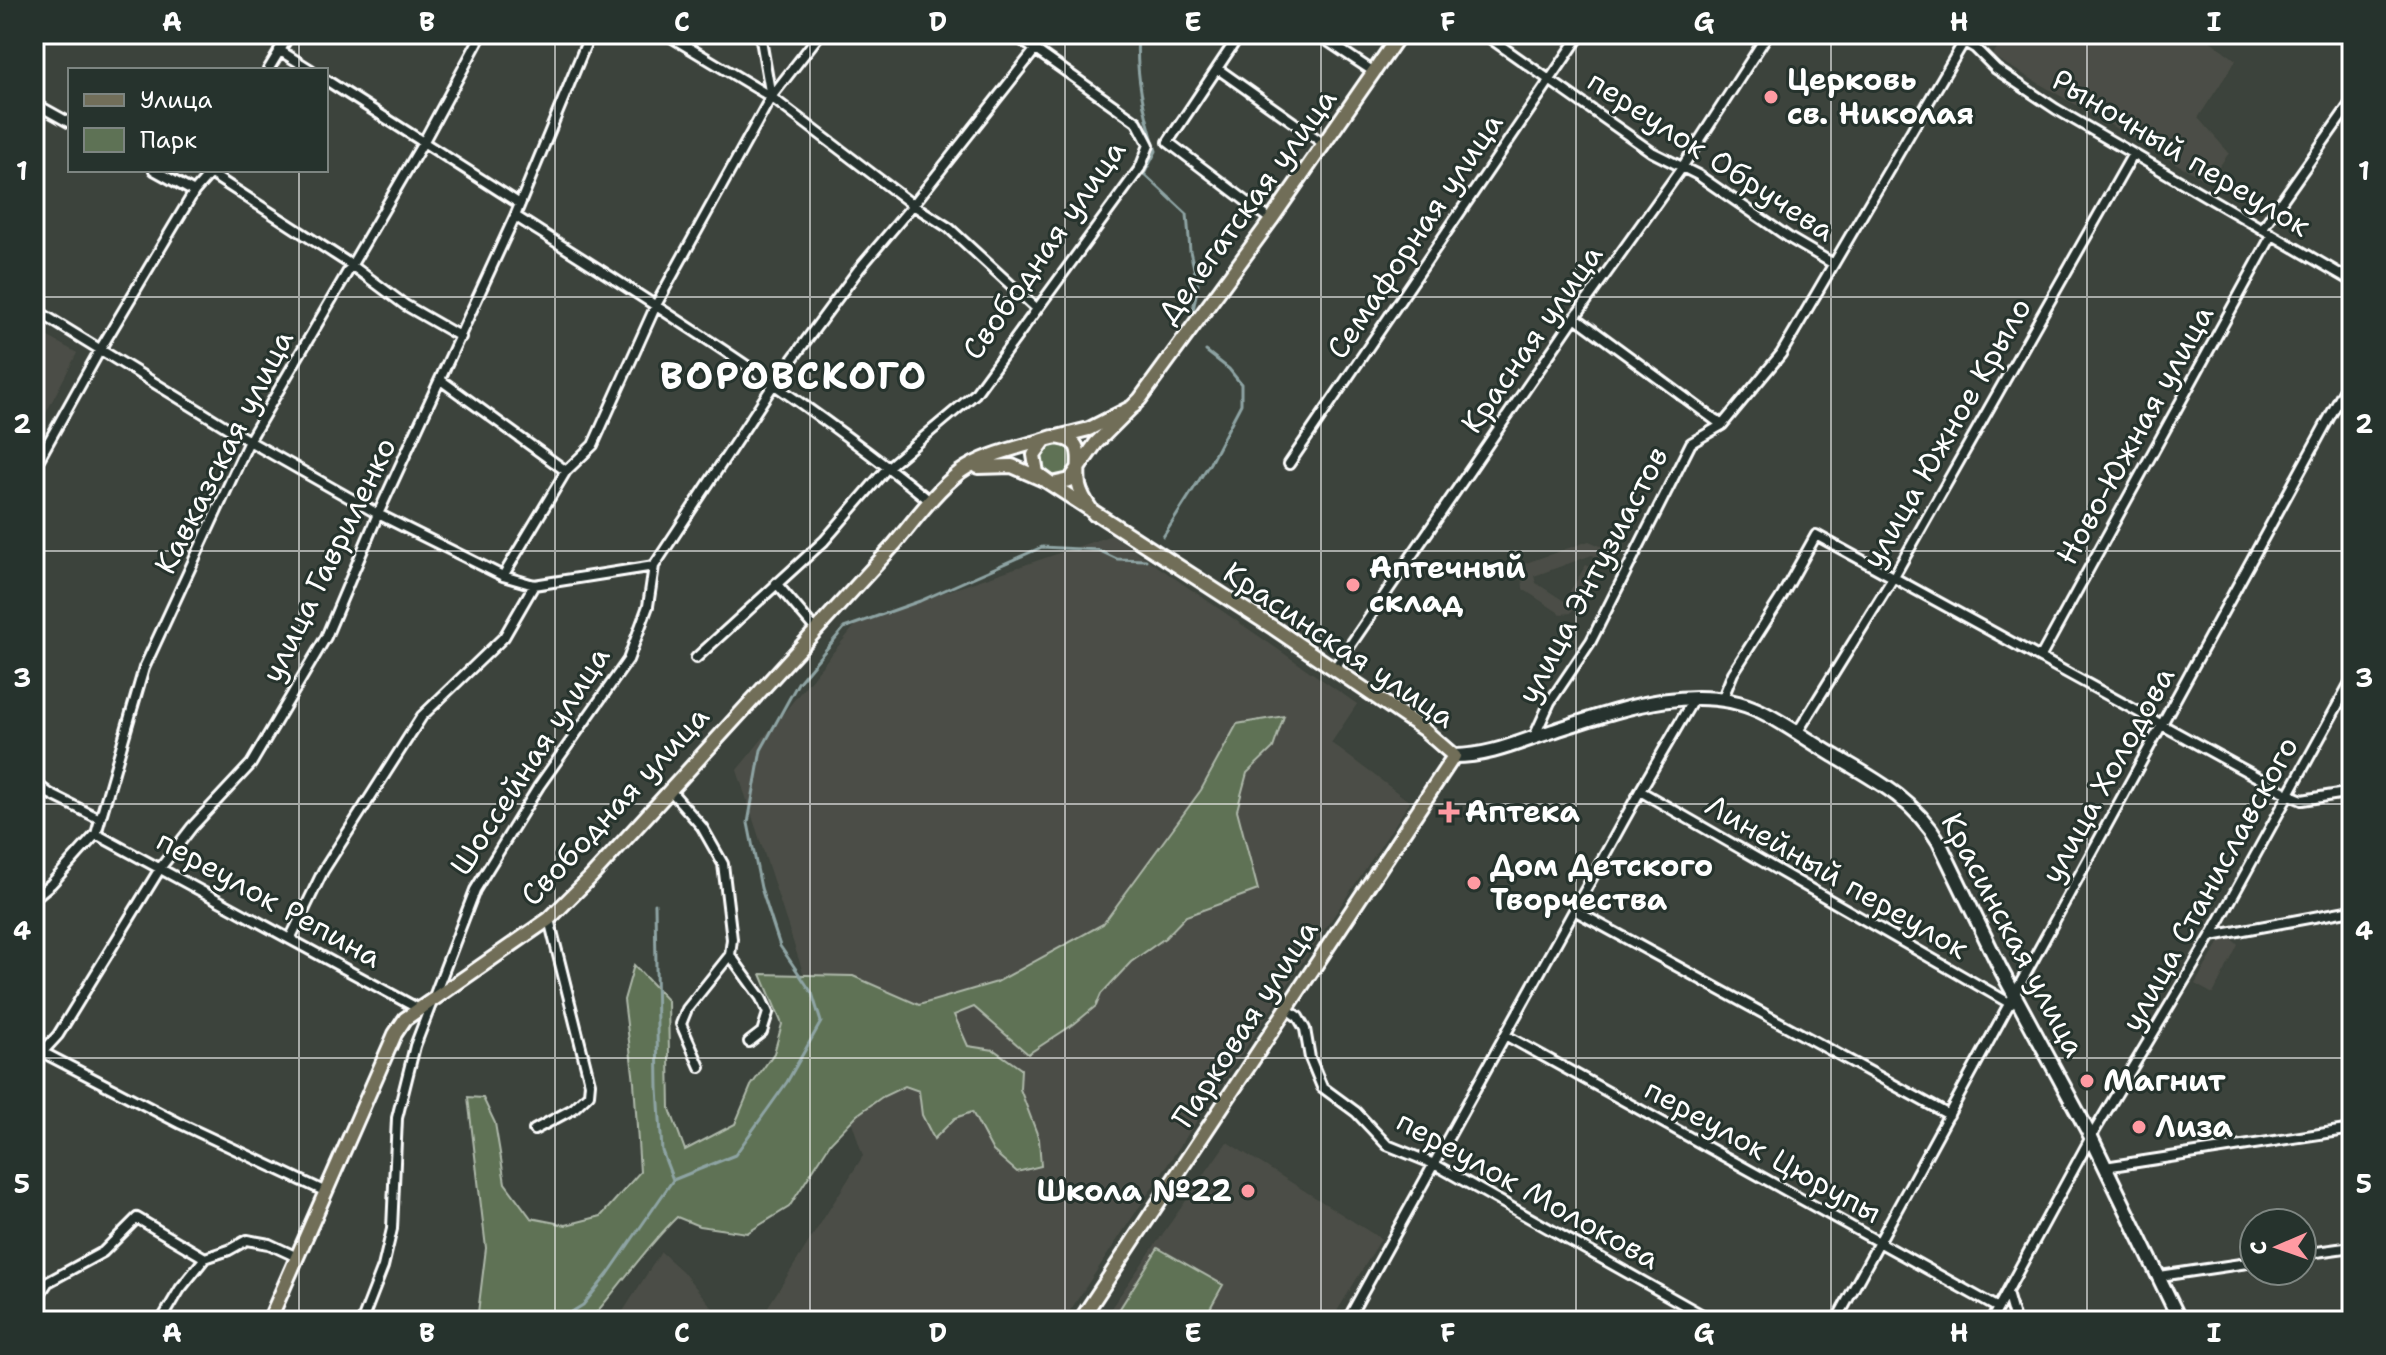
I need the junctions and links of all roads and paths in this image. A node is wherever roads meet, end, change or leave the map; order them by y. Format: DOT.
graph roads {
  1 [pos="290,34"];
  2 [pos="482,34"];
  3 [pos="590,34"];
  4 [pos="666,34"];
  5 [pos="760,34"];
  6 [pos="820,34"];
  7 [pos="1013,34"];
  8 [pos="1045,34"];
  9 [pos="1240,34"];
  10 [pos="1317,34"];
  11 [pos="1400,34"];
  12 [pos="1484,34"];
  13 [pos="1581,34"];
  14 [pos="1768,34"];
  15 [pos="1950,34"];
  16 [pos="1963,43"];
  17 [pos="279,50"];
  18 [pos="1035,50"];
  19 [pos="269,68"];
  20 [pos="308,68"];
  21 [pos="1218,69"];
  22 [pos="1374,72"];
  23 [pos="1551,80"];
  24 [pos="328,81"];
  25 [pos="771,97"];
  26 [pos="2352,101"];
  27 [pos="34,103"];
  28 [pos="68,122"];
  29 [pos="424,141"];
  30 [pos="1324,144"];
  31 [pos="2133,154"];
  32 [pos="1681,169"];
  33 [pos="158,172"];
  34 [pos="212,172"];
  35 [pos="194,192"];
  36 [pos="520,204"];
  37 [pos="913,205"];
  38 [pos="515,216"];
  39 [pos="1271,220"];
  40 [pos="2262,229"];
  41 [pos="2272,235"];
  42 [pos="1832,263"];
  43 [pos="350,264"];
  44 [pos="2352,281"];
  45 [pos="656,305"];
  46 [pos="1036,308"];
  47 [pos="34,309"];
  48 [pos="1575,317"];
  49 [pos="461,337"];
  50 [pos="101,348"];
  51 [pos="2352,376"];
  52 [pos="442,381"];
  53 [pos="774,384"];
  54 [pos="1134,406"];
  55 [pos="1722,425"];
  56 [pos="1053,437"];
  57 [pos="249,441"];
  58 [pos="1289,464"];
  59 [pos="1080,466"];
  60 [pos="888,467"];
  61 [pos="34,468"];
  62 [pos="566,471"];
  63 [pos="960,472"];
  64 [pos="1046,481"];
  65 [pos="930,501"];
  66 [pos="378,514"];
  67 [pos="1094,514"];
  68 [pos="654,566"];
  69 [pos="503,576"];
  70 [pos="1893,578"];
  71 [pos="776,583"];
  72 [pos="534,585"];
  73 [pos="816,630"];
  74 [pos="696,658"];
  75 [pos="2040,658"];
  76 [pos="1334,669"];
  77 [pos="2352,679"];
  78 [pos="1694,698"];
  79 [pos="1722,700"];
  80 [pos="2163,724"];
  81 [pos="1797,733"];
  82 [pos="1533,738"];
  83 [pos="1454,756"];
  84 [pos="34,782"];
  85 [pos="669,789"];
  86 [pos="1640,791"];
  87 [pos="2352,792"];
  88 [pos="2288,794"];
  89 [pos="100,819"];
  90 [pos="96,834"];
  91 [pos="161,867"];
  92 [pos="34,898"];
  93 [pos="1574,910"];
  94 [pos="2352,910"];
  95 [pos="549,919"];
  96 [pos="2211,936"];
  97 [pos="291,937"];
  98 [pos="730,955"];
  99 [pos="432,998"];
  100 [pos="2013,1000"];
  101 [pos="417,1008"];
  102 [pos="1287,1009"];
  103 [pos="1505,1035"];
  104 [pos="749,1042"];
  105 [pos="42,1052"];
  106 [pos="34,1061"];
  107 [pos="700,1067"];
  108 [pos="1949,1115"];
  109 [pos="2352,1129"];
  110 [pos="534,1130"];
  111 [pos="2091,1137"];
  112 [pos="1434,1164"];
  113 [pos="2105,1167"];
  114 [pos="324,1191"];
  115 [pos="1879,1242"];
  116 [pos="2352,1247"];
  117 [pos="2318,1252"];
  118 [pos="297,1257"];
  119 [pos="205,1258"];
  120 [pos="2238,1264"];
  121 [pos="2160,1276"];
  122 [pos="2007,1293"];
  123 [pos="34,1302"];
  124 [pos="1998,1308"];
  125 [pos="161,1321"];
  126 [pos="269,1321"];
  127 [pos="362,1321"];
  128 [pos="1080,1321"];
  129 [pos="1347,1321"];
  130 [pos="1713,1321"];
  131 [pos="1836,1321"];
  132 [pos="1991,1321"];
  133 [pos="2015,1321"];
  134 [pos="2180,1321"];
  1 -- 17 [label="street"];
  2 -- 29 [label="street, Кавказская улица"];
  3 -- 36 [label="street, улица Гавриленко"];
  4 -- 25 [label="street"];
  5 -- 25 [label="street"];
  6 -- 25 [label="street"];
  7 -- 18 [label="street"];
  8 -- 18 [label="street"];
  9 -- 21 [label="street, Свободная улица"];
  10 -- 22 [label="street"];
  11 -- 22 [label="main road, Делегатская улица"];
  12 -- 23 [label="street, переулок Обручева"];
  13 -- 23 [label="street, Семафорная улица"];
  14 -- 32 [label="street, Красная улица"];
  15 -- 16 [label="street, Рыночный переулок"];
  16 -- 31 [label="street, Рыночный переулок"];
  16 -- 42 [label="street, улица Энтузиастов"];
  17 -- 19 [label="street"];
  17 -- 20 [label="street"];
  18 -- 37 [label="street"];
  18 -- 46 [label="street, Свободная улица"];
  21 -- 30 [label="street"];
  21 -- 39 [label="street, Свободная улица"];
  22 -- 30 [label="main road, Делегатская улица"];
  23 -- 32 [label="street, переулок Обручева"];
  23 -- 58 [label="street, Семафорная улица"];
  24 -- 29 [label="street"];
  25 -- 37 [label="street"];
  25 -- 45 [label="street"];
  26 -- 40 [label="street"];
  27 -- 28 [label="street"];
  29 -- 36 [label="street"];
  29 -- 43 [label="street, Кавказская улица"];
  30 -- 39 [label="main road, Делегатская улица"];
  31 -- 40 [label="street, Рыночный переулок"];
  31 -- 70 [label="street, улица Южное Крыло"];
  32 -- 42 [label="street, переулок Обручева"];
  32 -- 48 [label="street, Красная улица"];
  33 -- 35 [label="street"];
  34 -- 35 [label="street"];
  34 -- 43 [label="street"];
  35 -- 50 [label="street"];
  36 -- 38 [label="street, улица Гавриленко"];
  37 -- 46 [label="street"];
  37 -- 53 [label="street"];
  38 -- 45 [label="street"];
  38 -- 49 [label="street, улица Гавриленко"];
  39 -- 54 [label="main road, Делегатская улица"];
  40 -- 41 [label="street, Рыночный переулок"];
  41 -- 44 [label="street, Рыночный переулок"];
  41 -- 75 [label="street, Ново-Южная улица"];
  42 -- 55 [label="street, улица Энтузиастов"];
  43 -- 49 [label="street"];
  43 -- 57 [label="street, Кавказская улица"];
  45 -- 53 [label="street"];
  45 -- 62 [label="street"];
  46 -- 60 [label="street, Свободная улица"];
  47 -- 50 [label="street"];
  48 -- 55 [label="street"];
  48 -- 76 [label="street, Красная улица"];
  49 -- 52 [label="street, улица Гавриленко"];
  50 -- 57 [label="street"];
  50 -- 61 [label="street"];
  51 -- 80 [label="street, улица Холодова"];
  52 -- 62 [label="street"];
  52 -- 66 [label="street, улица Гавриленко"];
  53 -- 60 [label="street"];
  53 -- 68 [label="street"];
  54 -- 56 [label="main road, Делегатская улица"];
  54 -- 59 [label="main road, Делегатская улица"];
  55 -- 82 [label="street, улица Энтузиастов"];
  56 -- 59 [label="main road"];
  56 -- 63 [label="main road, Делегатская улица"];
  56 -- 64 [label="main road"];
  57 -- 66 [label="street"];
  57 -- 89 [label="street, Кавказская улица"];
  59 -- 64 [label="main road"];
  59 -- 67 [label="main road"];
  60 -- 65 [label="street"];
  60 -- 71 [label="street, Свободная улица"];
  62 -- 69 [label="street"];
  63 -- 64 [label="main road, Красинская улица"];
  63 -- 65 [label="main road, Свободная улица"];
  64 -- 67 [label="main road, Красинская улица"];
  65 -- 73 [label="main road, Свободная улица"];
  66 -- 69 [label="street"];
  66 -- 91 [label="street, улица Гавриленко"];
  67 -- 76 [label="main road, Красинская улица"];
  68 -- 72 [label="street"];
  68 -- 99 [label="street, Шоссейная улица"];
  69 -- 72 [label="street"];
  70 -- 75 [label="street"];
  70 -- 79 [label="street, улица Южное Крыло"];
  70 -- 81 [label="street, улица Южное Крыло"];
  71 -- 73 [label="street"];
  71 -- 74 [label="street, Свободная улица"];
  72 -- 97 [label="street"];
  73 -- 85 [label="main road, Свободная улица"];
  75 -- 80 [label="street"];
  76 -- 83 [label="main road, Красинская улица"];
  77 -- 88 [label="street, улица Станиславского"];
  78 -- 79 [label="main road, Красинская улица"];
  78 -- 82 [label="main road, Красинская улица"];
  78 -- 86 [label="street"];
  79 -- 81 [label="main road, Красинская улица"];
  80 -- 88 [label="street"];
  80 -- 100 [label="street, улица Холодова"];
  81 -- 100 [label="main road, Красинская улица"];
  82 -- 83 [label="main road, Красинская улица"];
  83 -- 102 [label="main road, Парковая улица"];
  84 -- 89 [label="street"];
  85 -- 95 [label="main road, Свободная улица"];
  85 -- 98 [label="street"];
  86 -- 93 [label="street"];
  86 -- 100 [label="street, Линейный переулок"];
  87 -- 88 [label="street"];
  88 -- 96 [label="street, улица Станиславского"];
  89 -- 90 [label="street, Кавказская улица"];
  90 -- 91 [label="street, переулок Репина"];
  90 -- 92 [label="street, Кавказская улица"];
  91 -- 97 [label="street, переулок Репина"];
  91 -- 105 [label="street, улица Гавриленко"];
  93 -- 103 [label="street"];
  93 -- 108 [label="street"];
  94 -- 96 [label="street"];
  95 -- 99 [label="main road, Свободная улица"];
  95 -- 110 [label="street"];
  96 -- 111 [label="street, улица Станиславского"];
  97 -- 101 [label="street, переулок Репина"];
  98 -- 104 [label="street"];
  98 -- 107 [label="street"];
  99 -- 101 [label="main road"];
  99 -- 127 [label="street"];
  100 -- 108 [label="street, улица Холодова"];
  100 -- 111 [label="main road, Красинская улица"];
  101 -- 114 [label="main road"];
  102 -- 112 [label="street, переулок Молокова"];
  102 -- 128 [label="main road, Парковая улица"];
  103 -- 112 [label="street"];
  103 -- 115 [label="street, переулок Цюрупы"];
  105 -- 106 [label="street, улица Гавриленко"];
  105 -- 114 [label="street"];
  108 -- 115 [label="street, улица Холодова"];
  109 -- 113 [label="street"];
  111 -- 113 [label="main road, Красинская улица"];
  111 -- 122 [label="street, улица Станиславского"];
  112 -- 129 [label="street"];
  112 -- 130 [label="street, переулок Молокова"];
  113 -- 121 [label="main road, Красинская улица"];
  114 -- 118 [label="main road"];
  115 -- 124 [label="street, переулок Цюрупы"];
  115 -- 131 [label="street, улица Холодова"];
  116 -- 117 [label="street"];
  118 -- 119 [label="street"];
  118 -- 126 [label="main road"];
  119 -- 123 [label="street"];
  119 -- 125 [label="street"];
  120 -- 121 [label="street"];
  121 -- 134 [label="main road, Красинская улица"];
  122 -- 124 [label="street, улица Станиславского"];
  122 -- 133 [label="street"];
  124 -- 132 [label="street, улица Станиславского"];
}
